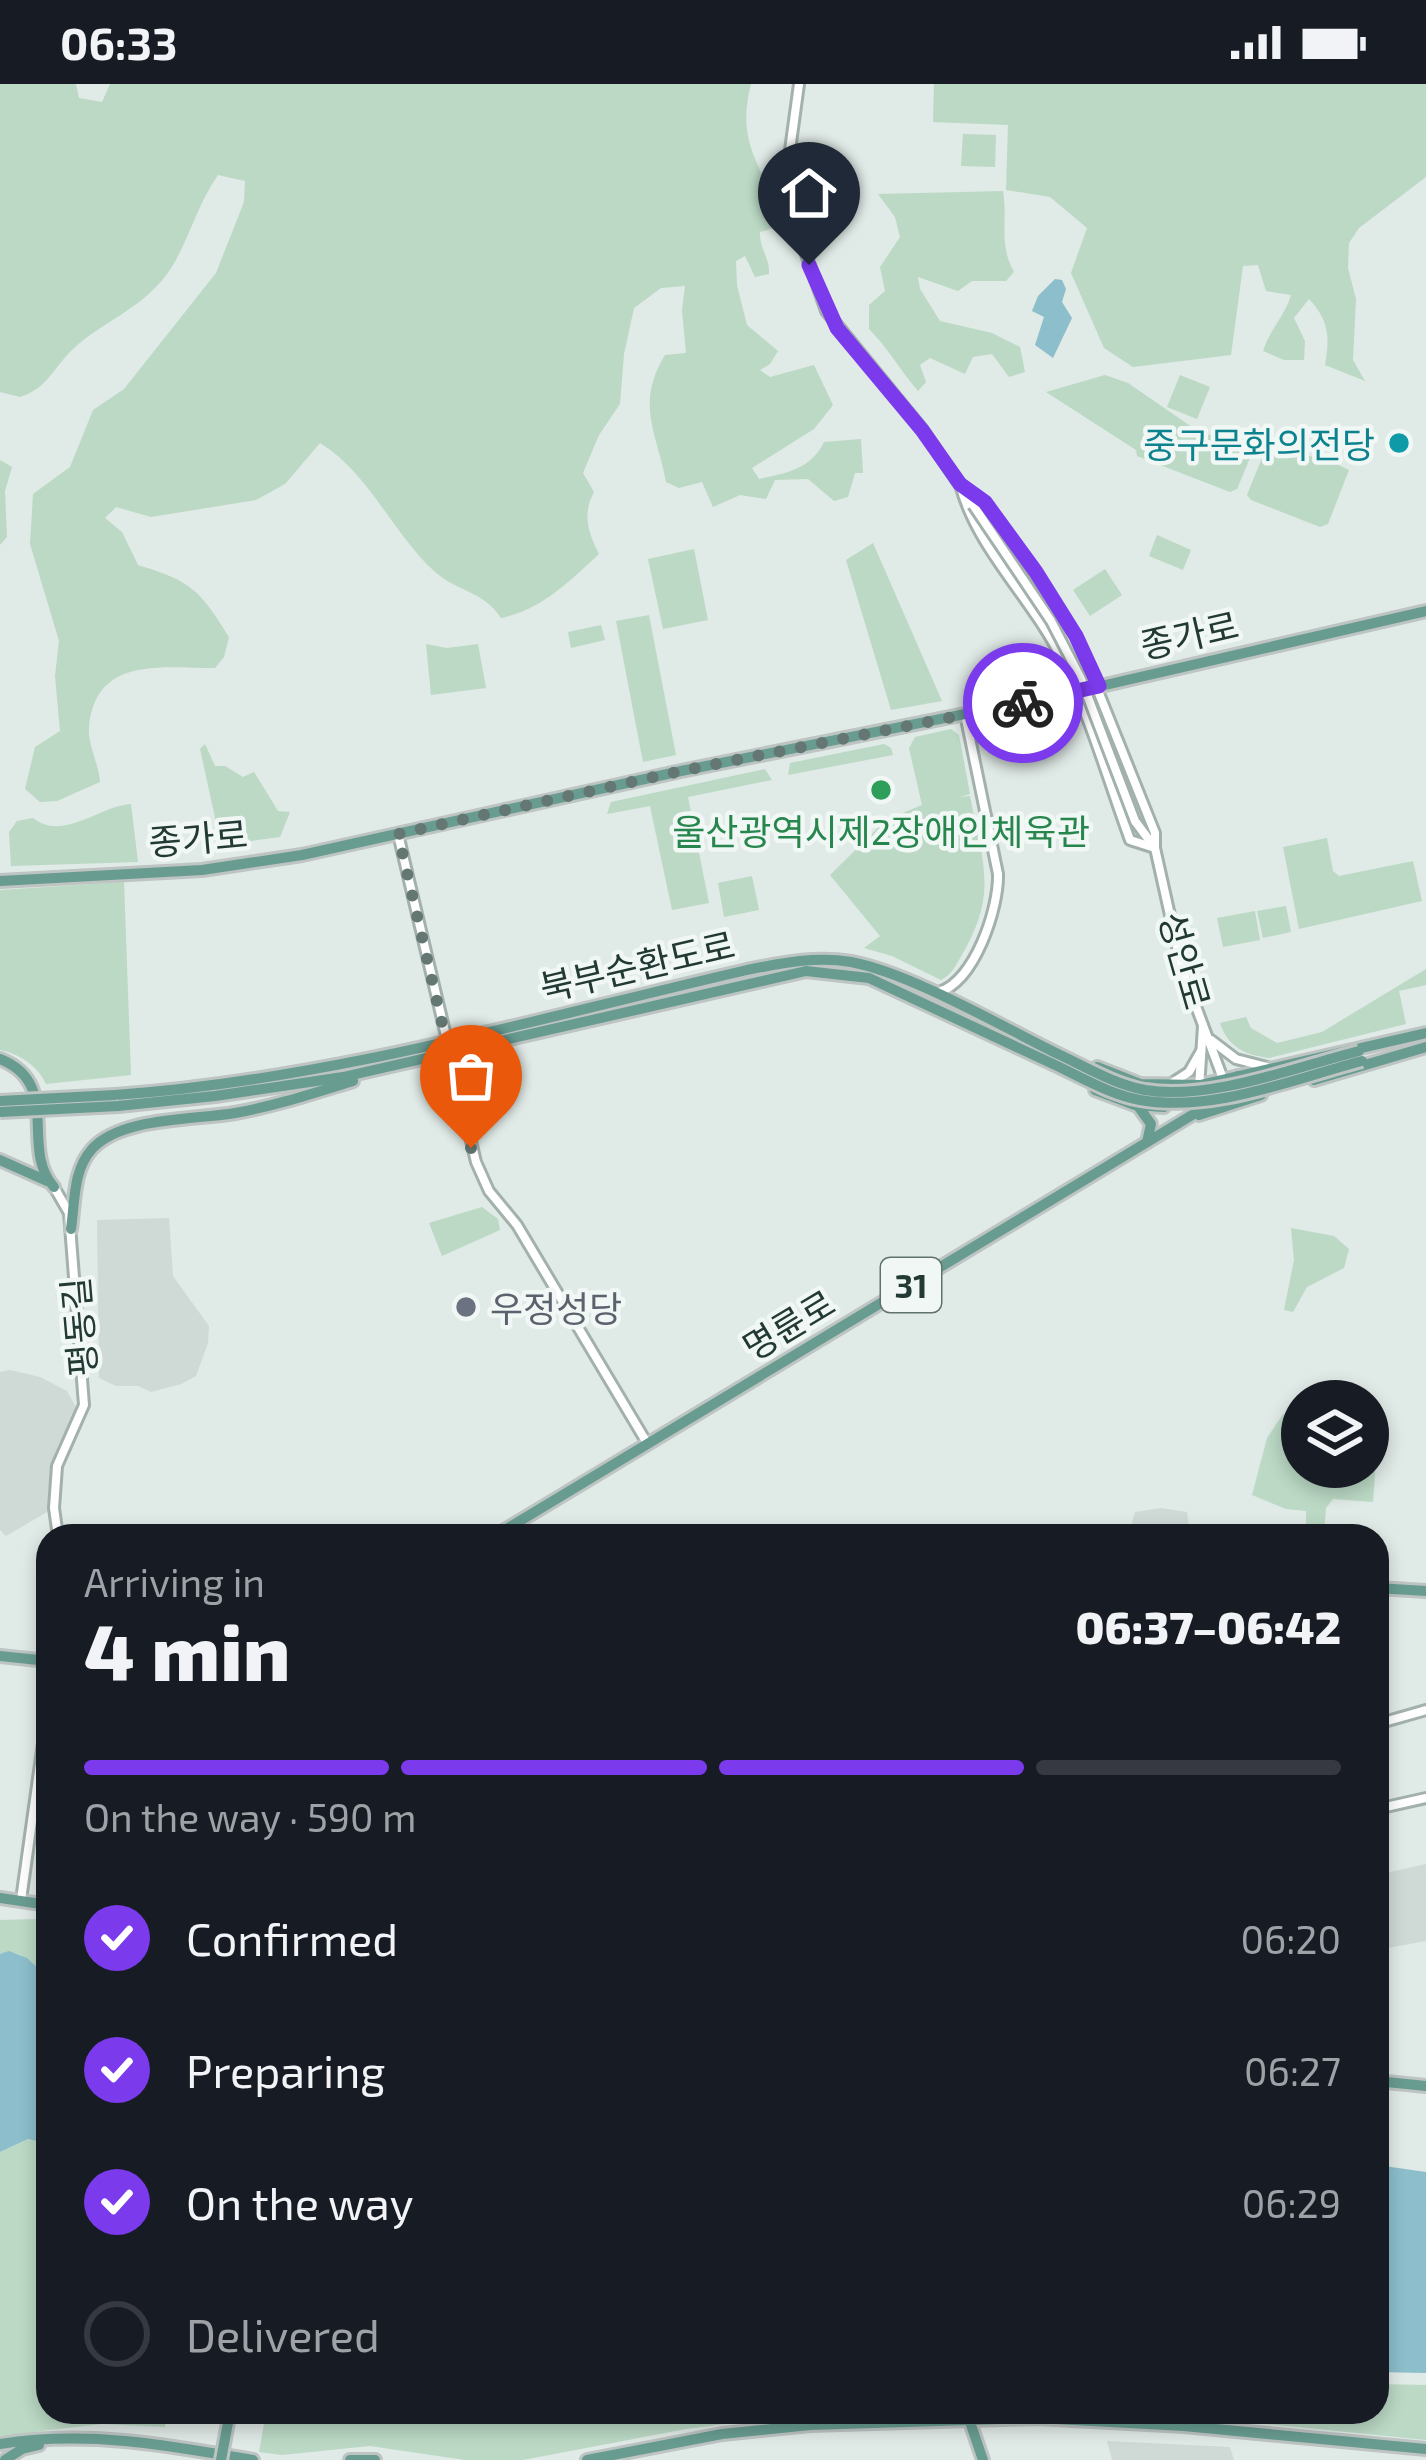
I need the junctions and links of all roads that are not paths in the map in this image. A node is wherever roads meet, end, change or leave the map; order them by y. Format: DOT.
graph roads {
  1 [pos="800,84"];
  2 [pos="960,484"];
  3 [pos="1426,611"];
  4 [pos="1099,686"];
  5 [pos="1076,692"];
  6 [pos="964,712"];
  7 [pos="398,834"];
  8 [pos="1155,848"];
  9 [pos="0,881"];
  10 [pos="964,971"];
  11 [pos="749,975"];
  12 [pos="925,991"];
  13 [pos="975,1020"];
  14 [pos="1426,1033"];
  15 [pos="1207,1039"];
  16 [pos="448,1046"];
  17 [pos="1426,1046"];
  18 [pos="1360,1056"];
  19 [pos="0,1059"];
  20 [pos="1055,1059"];
  21 [pos="1274,1067"];
  22 [pos="386,1068"];
  23 [pos="1225,1083"];
  24 [pos="1152,1085"];
  25 [pos="1199,1085"];
  26 [pos="117,1100"];
  27 [pos="1244,1100"];
  28 [pos="0,1101"];
  29 [pos="1135,1105"];
  30 [pos="1213,1107"];
  31 [pos="0,1112"];
  32 [pos="1182,1117"];
  33 [pos="1146,1142"];
  34 [pos="0,1160"];
  35 [pos="54,1187"];
  36 [pos="71,1228"];
  37 [pos="647,1444"];
  38 [pos="56,1524"];
  39 [pos="515,1524"];
  40 [pos="1389,1589"];
  41 [pos="1426,1591"];
  42 [pos="0,1656"];
  43 [pos="36,1659"];
  44 [pos="1426,1710"];
  45 [pos="1389,1721"];
  46 [pos="36,1793"];
  47 [pos="1426,1798"];
  48 [pos="1389,1806"];
  49 [pos="0,1898"];
  50 [pos="21,1900"];
  51 [pos="36,1903"];
  52 [pos="1389,2081"];
  53 [pos="1426,2086"];
  54 [pos="228,2424"];
  55 [pos="856,2424"];
  56 [pos="971,2424"];
  57 [pos="1164,2424"];
  58 [pos="226,2437"];
  59 [pos="83,2438"];
  60 [pos="0,2444"];
  61 [pos="32,2446"];
  62 [pos="1423,2452"];
  63 [pos="5,2460"];
  64 [pos="25,2460"];
  65 [pos="220,2460"];
  66 [pos="235,2460"];
  67 [pos="253,2460"];
  68 [pos="350,2460"];
  69 [pos="375,2460"];
  70 [pos="587,2460"];
  71 [pos="983,2460"];
  1 -- 2 [label="street"];
  2 -- 4 [label="street"];
  2 -- 5 [label="street"];
  2 -- 8 [label="street, 성안로, bridge"];
  3 -- 4 [label="main road, 종가로"];
  4 -- 5 [label="main road, 종가로"];
  4 -- 8 [label="street"];
  5 -- 6 [label="main road, 종가로"];
  5 -- 8 [label="street"];
  6 -- 7 [label="main road, 종가로"];
  6 -- 10 [label="street"];
  7 -- 9 [label="main road, 종가로"];
  7 -- 16 [label="street"];
  8 -- 15 [label="street, 성안로"];
  10 -- 12 [label="street"];
  10 -- 13 [label="street"];
  11 -- 12 [label="main road, 북부순환도로"];
  11 -- 13 [label="main road, 북부순환도로"];
  11 -- 16 [label="main road, 북부순환도로"];
  12 -- 13 [label="main road, 북부순환도로"];
  13 -- 20 [label="main road, 북부순환도로"];
  14 -- 18 [label="main road"];
  14 -- 21 [label="main road"];
  15 -- 21 [label="street"];
  15 -- 23 [label="street, 성안로"];
  15 -- 24 [label="street"];
  15 -- 25 [label="street"];
  16 -- 22 [label="main road, 북부순환도로"];
  16 -- 26 [label="main road, 북부순환도로"];
  16 -- 37 [label="street"];
  17 -- 18 [label="main road"];
  17 -- 27 [label="main road"];
  18 -- 20 [label="main road, bridge"];
  19 -- 35 [label="main road"];
  20 -- 24 [label="main road"];
  20 -- 29 [label="main road"];
  21 -- 23 [label="main road"];
  22 -- 26 [label="main road, 북부순환도로"];
  22 -- 36 [label="main road"];
  23 -- 25 [label="main road"];
  23 -- 27 [label="street"];
  23 -- 30 [label="main road"];
  24 -- 25 [label="main road"];
  25 -- 32 [label="street"];
  26 -- 28 [label="main road, 북부순환도로, bridge"];
  26 -- 31 [label="main road, 북부순환도로, bridge"];
  27 -- 30 [label="main road"];
  29 -- 32 [label="main road"];
  29 -- 33 [label="main road"];
  30 -- 32 [label="main road, 명륜로"];
  32 -- 33 [label="main road, 명륜로 / 31"];
  33 -- 37 [label="main road, 명륜로 / 31"];
  34 -- 35 [label="main road"];
  35 -- 36 [label="street, 평동길"];
  36 -- 38 [label="street, 평동길"];
  37 -- 39 [label="main road, 명륜로 / 31"];
  40 -- 41 [label="main road"];
  42 -- 43 [label="main road"];
  44 -- 45 [label="street"];
  46 -- 50 [label="street"];
  47 -- 48 [label="street"];
  49 -- 50 [label="main road"];
  50 -- 51 [label="main road"];
  52 -- 53 [label="main road"];
  54 -- 58 [label="main road, bridge"];
  55 -- 70 [label="main road"];
  56 -- 71 [label="main road"];
  57 -- 62 [label="main road"];
  58 -- 65 [label="main road, bridge"];
  58 -- 66 [label="main road, bridge"];
  59 -- 60 [label="main road"];
  59 -- 61 [label="main road"];
  59 -- 67 [label="main road"];
  61 -- 63 [label="main road"];
  61 -- 64 [label="main road"];
  68 -- 69 [label="main road"];
}
